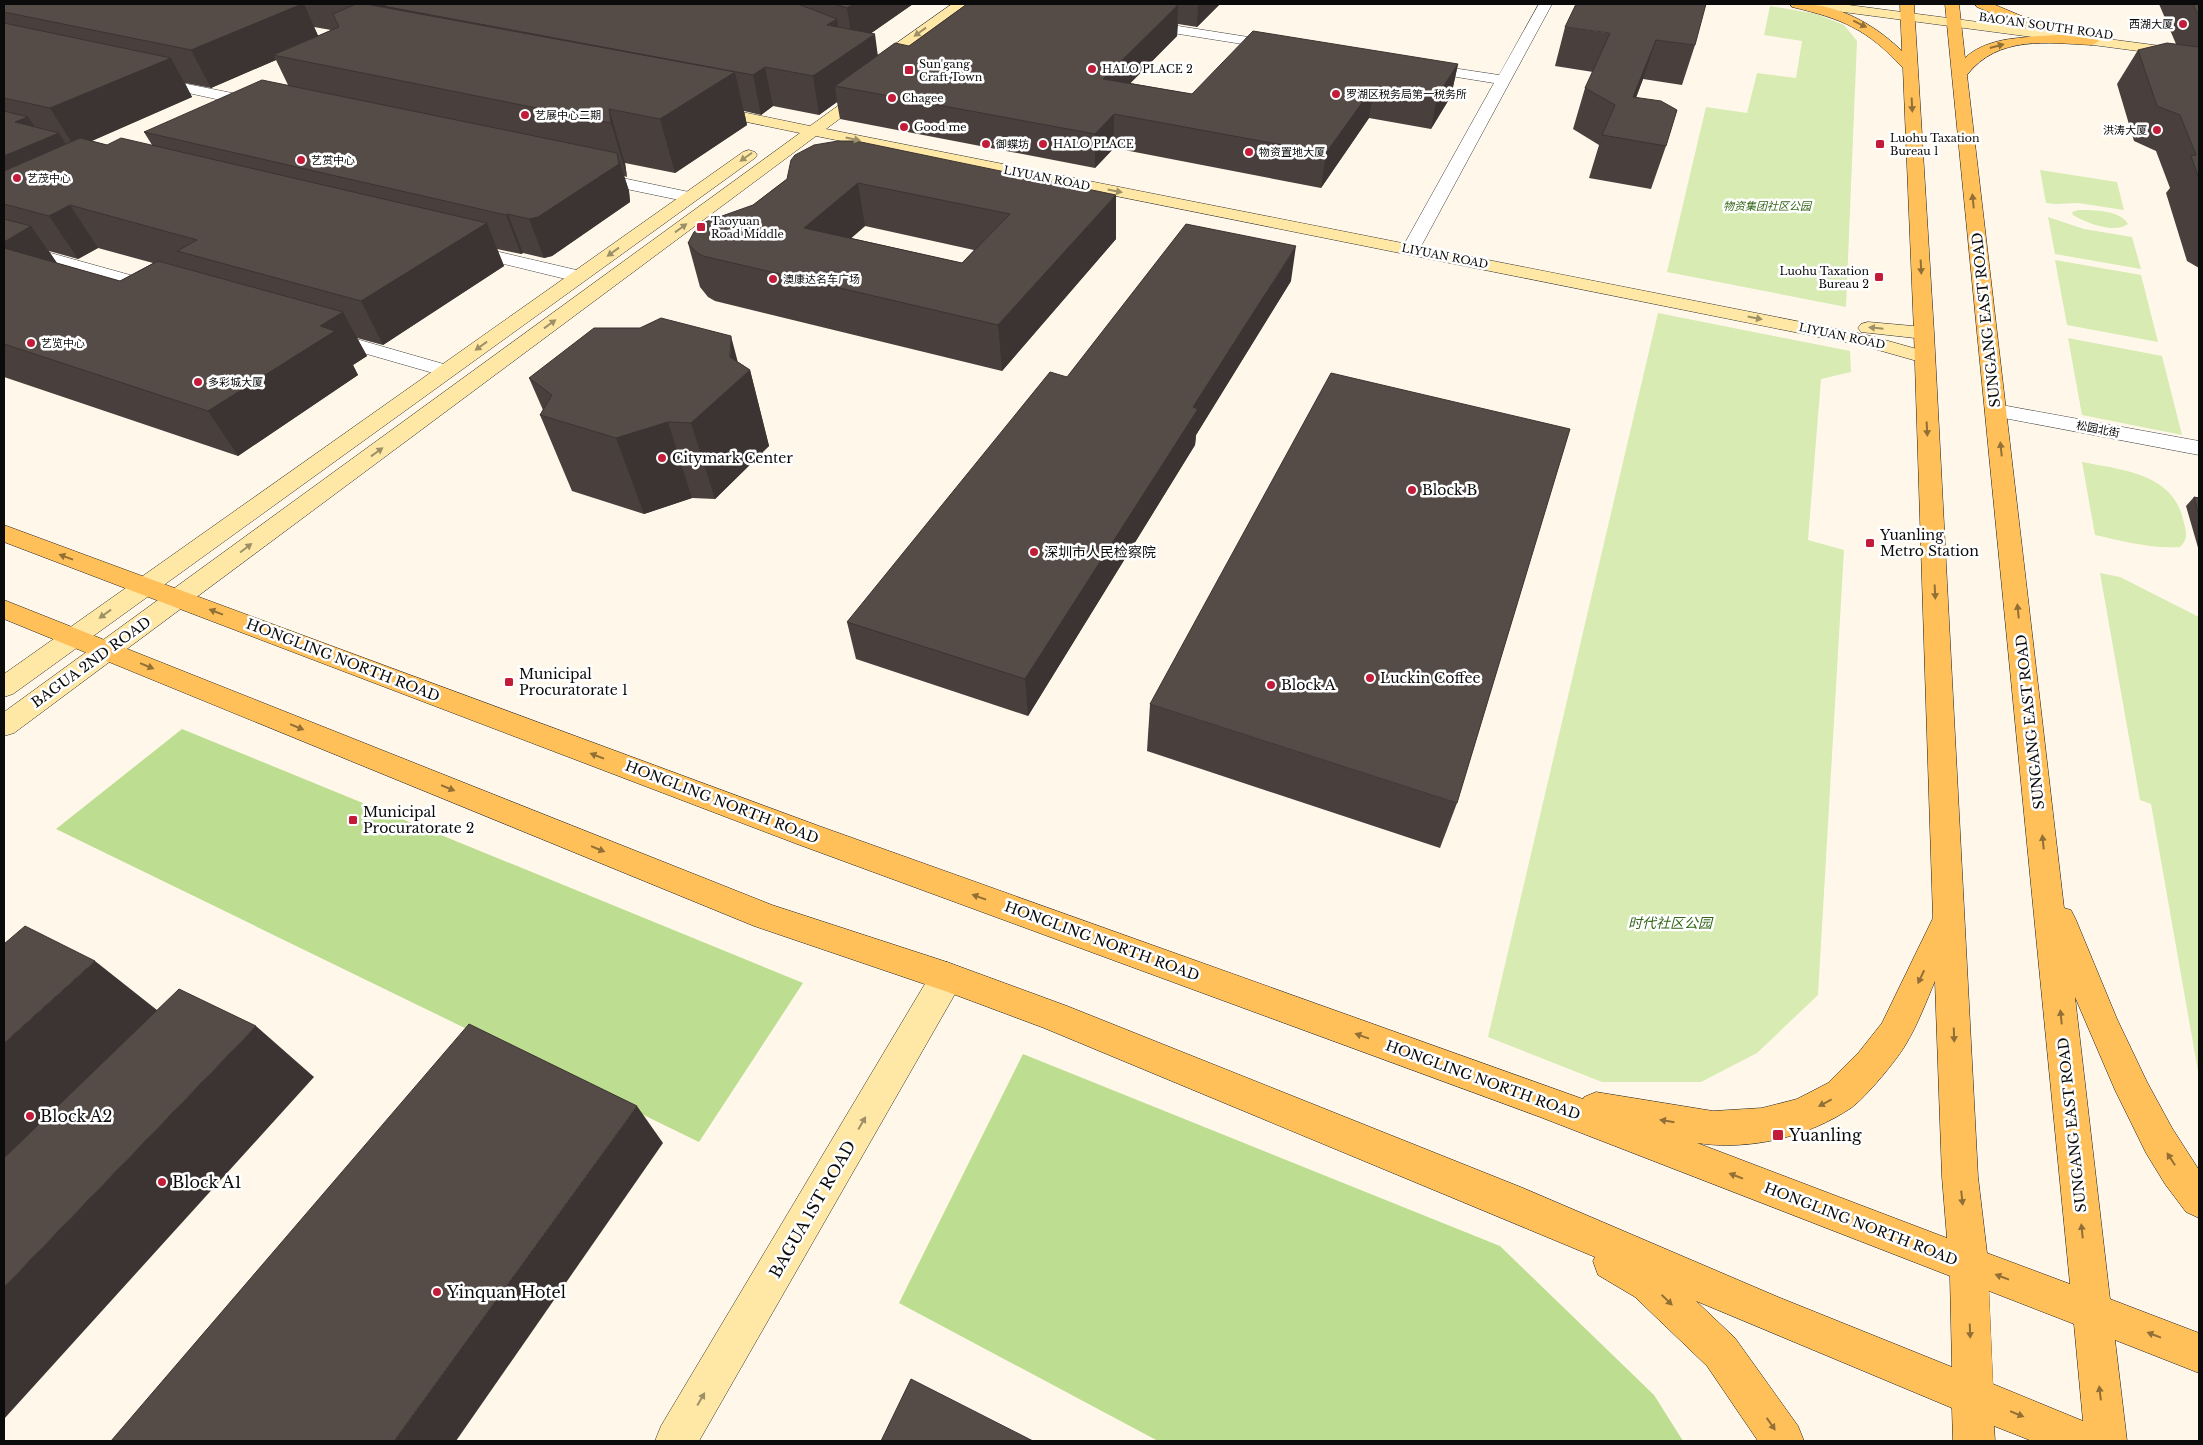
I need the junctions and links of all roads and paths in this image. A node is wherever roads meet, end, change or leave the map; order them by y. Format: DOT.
graph roads {
  1 [pos="1545,4"];
  2 [pos="1797,4"];
  3 [pos="1813,4"];
  4 [pos="1876,4"];
  5 [pos="1982,4"];
  6 [pos="968,7"];
  7 [pos="1907,9"];
  8 [pos="1953,13"];
  9 [pos="1122,22"];
  10 [pos="2055,28"];
  11 [pos="2092,40"];
  12 [pos="2199,46"];
  13 [pos="1297,49"];
  14 [pos="2199,55"];
  15 [pos="1404,65"];
  16 [pos="1910,67"];
  17 [pos="1959,75"];
  18 [pos="138,78"];
  19 [pos="1501,80"];
  20 [pos="272,101"];
  21 [pos="696,101"];
  22 [pos="254,103"];
  23 [pos="236,111"];
  24 [pos="809,123"];
  25 [pos="573,172"];
  26 [pos="689,198"];
  27 [pos="444,244"];
  28 [pos="4,245"];
  29 [pos="1412,245"];
  30 [pos="578,276"];
  31 [pos="173,293"];
  32 [pos="305,331"];
  33 [pos="1924,333"];
  34 [pos="1924,357"];
  35 [pos="447,371"];
  36 [pos="1996,410"];
  37 [pos="2199,448"];
  38 [pos="4,533"];
  39 [pos="145,586"];
  40 [pos="179,598"];
  41 [pos="4,609"];
  42 [pos="74,637"];
  43 [pos="107,650"];
  44 [pos="4,687"];
  45 [pos="4,726"];
  46 [pos="2048,890"];
  47 [pos="1950,917"];
  48 [pos="947,977"];
  49 [pos="1540,1100"];
  50 [pos="2199,1199"];
  51 [pos="1523,1207"];
  52 [pos="1969,1265"];
  53 [pos="2090,1311"];
  54 [pos="2199,1352"];
  55 [pos="1972,1396"];
  56 [pos="676,1441"];
  57 [pos="1783,1441"];
  58 [pos="1974,1441"];
  59 [pos="2082,1441"];
  60 [pos="2106,1441"];
  1 -- 19 [label="street"];
  2 -- 16 [label="main road, one-way"];
  3 -- 7 [label="street"];
  4 -- 7 [label="street"];
  5 -- 10 [label="main road"];
  6 -- 24 [label="street"];
  6 -- 24 [label="street, one-way"];
  7 -- 8 [label="street"];
  7 -- 16 [label="main road"];
  8 -- 10 [label="street, BAO'AN SOUTH ROAD"];
  8 -- 11 [label="street, BAO'AN SOUTH ROAD"];
  8 -- 17 [label="main road, SUNGANG EAST ROAD"];
  9 -- 13 [label="street"];
  10 -- 12 [label="street, BAO'AN SOUTH ROAD"];
  11 -- 14 [label="street, BAO'AN SOUTH ROAD"];
  17 -- 11 [label="main road, one-way"];
  15 -- 19 [label="street"];
  16 -- 33 [label="main road, one-way"];
  36 -- 17 [label="main road, SUNGANG EAST ROAD, one-way"];
  18 -- 22 [label="street"];
  19 -- 29 [label="street"];
  20 -- 22 [label="street"];
  21 -- 24 [label="street, LIYUAN ROAD"];
  22 -- 23 [label="street"];
  24 -- 26 [label="street, one-way"];
  24 -- 29 [label="street, LIYUAN ROAD"];
  40 -- 24 [label="street, BAGUA 2ND ROAD, one-way"];
  25 -- 26 [label="street"];
  26 -- 30 [label="street, one-way"];
  27 -- 30 [label="street"];
  28 -- 31 [label="street"];
  33 -- 29 [label="street, LIYUAN ROAD, one-way"];
  29 -- 34 [label="street, LIYUAN ROAD, one-way"];
  30 -- 35 [label="street, one-way"];
  32 -- 35 [label="street"];
  33 -- 34 [label="main road"];
  34 -- 47 [label="main road, one-way"];
  35 -- 39 [label="street"];
  36 -- 37 [label="street, 松园北街"];
  46 -- 36 [label="main road, SUNGANG EAST ROAD, one-way"];
  39 -- 38 [label="main road, HONGLING NORTH ROAD, one-way"];
  39 -- 40 [label="main road, HONGLING NORTH ROAD"];
  39 -- 42 [label="street, one-way"];
  40 -- 43 [label="street, BAGUA 2ND ROAD"];
  49 -- 40 [label="main road, HONGLING NORTH ROAD, one-way"];
  41 -- 42 [label="main road"];
  42 -- 43 [label="main road"];
  42 -- 44 [label="street"];
  43 -- 45 [label="street, BAGUA 2ND ROAD"];
  43 -- 48 [label="main road, one-way"];
  50 -- 46 [label="main road, one-way"];
  53 -- 46 [label="main road, SUNGANG EAST ROAD, one-way"];
  47 -- 49 [label="main road, one-way"];
  47 -- 52 [label="main road, one-way"];
  48 -- 51 [label="main road"];
  56 -- 48 [label="street, BAGUA 1ST ROAD, one-way"];
  52 -- 49 [label="main road, HONGLING NORTH ROAD, one-way"];
  51 -- 55 [label="main road"];
  51 -- 57 [label="main road, one-way"];
  53 -- 52 [label="main road, HONGLING NORTH ROAD, one-way"];
  52 -- 55 [label="main road, one-way"];
  54 -- 53 [label="main road, HONGLING NORTH ROAD, one-way"];
  60 -- 53 [label="main road, SUNGANG EAST ROAD, one-way"];
  55 -- 58 [label="main road"];
  55 -- 59 [label="main road, one-way"];
}
